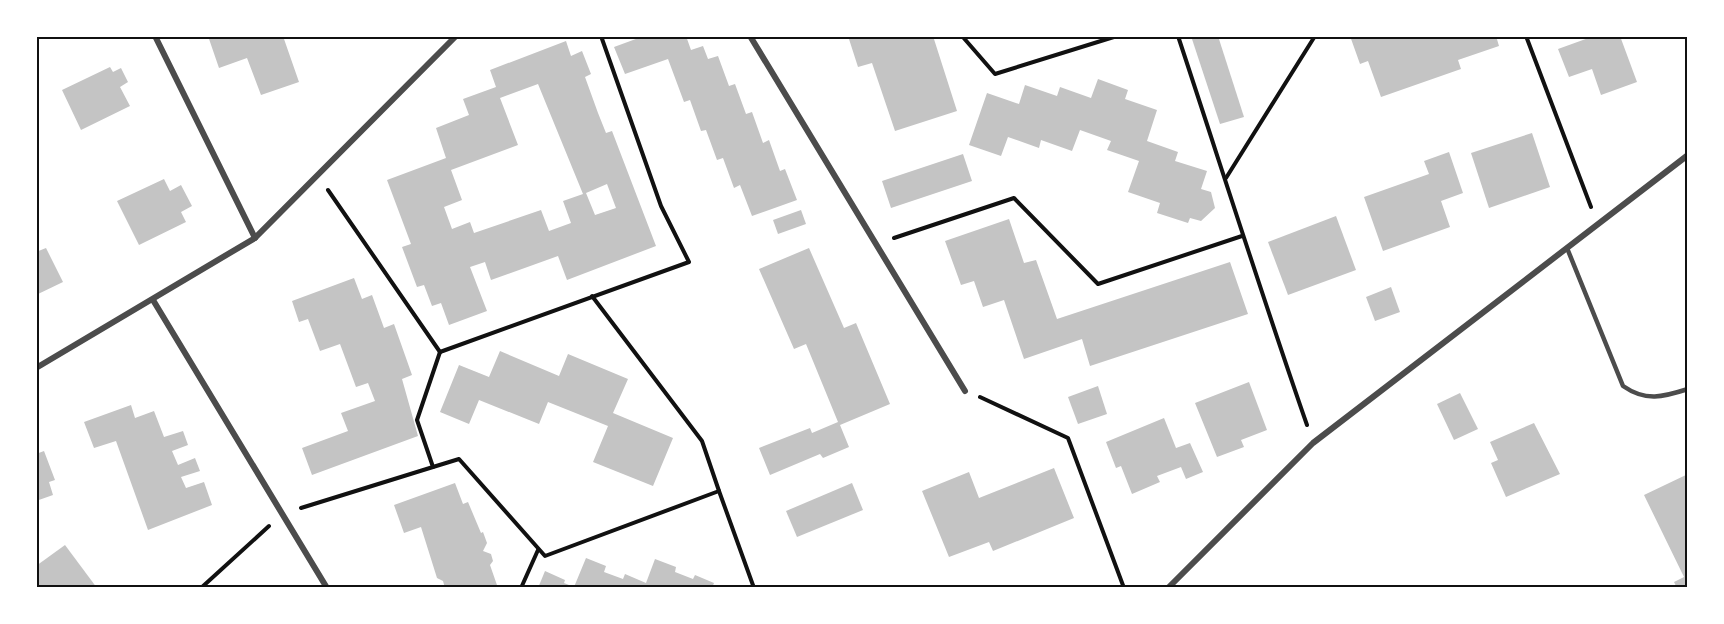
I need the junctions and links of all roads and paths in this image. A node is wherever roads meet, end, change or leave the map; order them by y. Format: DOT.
graph roads {
  1 [pos="155,36"];
  2 [pos="456,36"];
  3 [pos="601,36"];
  4 [pos="750,36"];
  5 [pos="962,36"];
  6 [pos="1117,36"];
  7 [pos="1178,36"];
  8 [pos="1315,36"];
  9 [pos="1526,36"];
  10 [pos="1688,155"];
  11 [pos="318,175"];
  12 [pos="1226,178"];
  13 [pos="1598,224"];
  14 [pos="1242,236"];
  15 [pos="255,237"];
  16 [pos="876,244"];
  17 [pos="1567,248"];
  18 [pos="592,296"];
  19 [pos="153,300"];
  20 [pos="440,352"];
  21 [pos="36,368"];
  22 [pos="1688,389"];
  23 [pos="965,391"];
  24 [pos="1313,443"];
  25 [pos="433,467"];
  26 [pos="719,491"];
  27 [pos="284,513"];
  28 [pos="538,550"];
  29 [pos="201,588"];
  30 [pos="327,588"];
  31 [pos="521,588"];
  32 [pos="754,588"];
  33 [pos="1124,588"];
  34 [pos="1168,588"];
  1 -- 15 [label="street"];
  2 -- 11 [label="street"];
  3 -- 18 [label="path"];
  4 -- 16 [label="street"];
  5 -- 6 [label="path"];
  7 -- 12 [label="path"];
  8 -- 12 [label="path"];
  9 -- 13 [label="path"];
  10 -- 13 [label="street"];
  11 -- 15 [label="street"];
  11 -- 20 [label="path"];
  12 -- 14 [label="path"];
  13 -- 17 [label="street"];
  14 -- 16 [label="path"];
  14 -- 24 [label="path"];
  15 -- 19 [label="street"];
  16 -- 23 [label="street"];
  17 -- 22 [label="lane"];
  17 -- 24 [label="street"];
  18 -- 20 [label="path"];
  18 -- 26 [label="path"];
  19 -- 21 [label="street"];
  19 -- 27 [label="street"];
  20 -- 25 [label="path"];
  23 -- 33 [label="path"];
  24 -- 34 [label="street"];
  25 -- 27 [label="path"];
  25 -- 28 [label="path"];
  26 -- 28 [label="path"];
  26 -- 32 [label="path"];
  27 -- 29 [label="path"];
  27 -- 30 [label="street"];
  28 -- 31 [label="path"];
}
